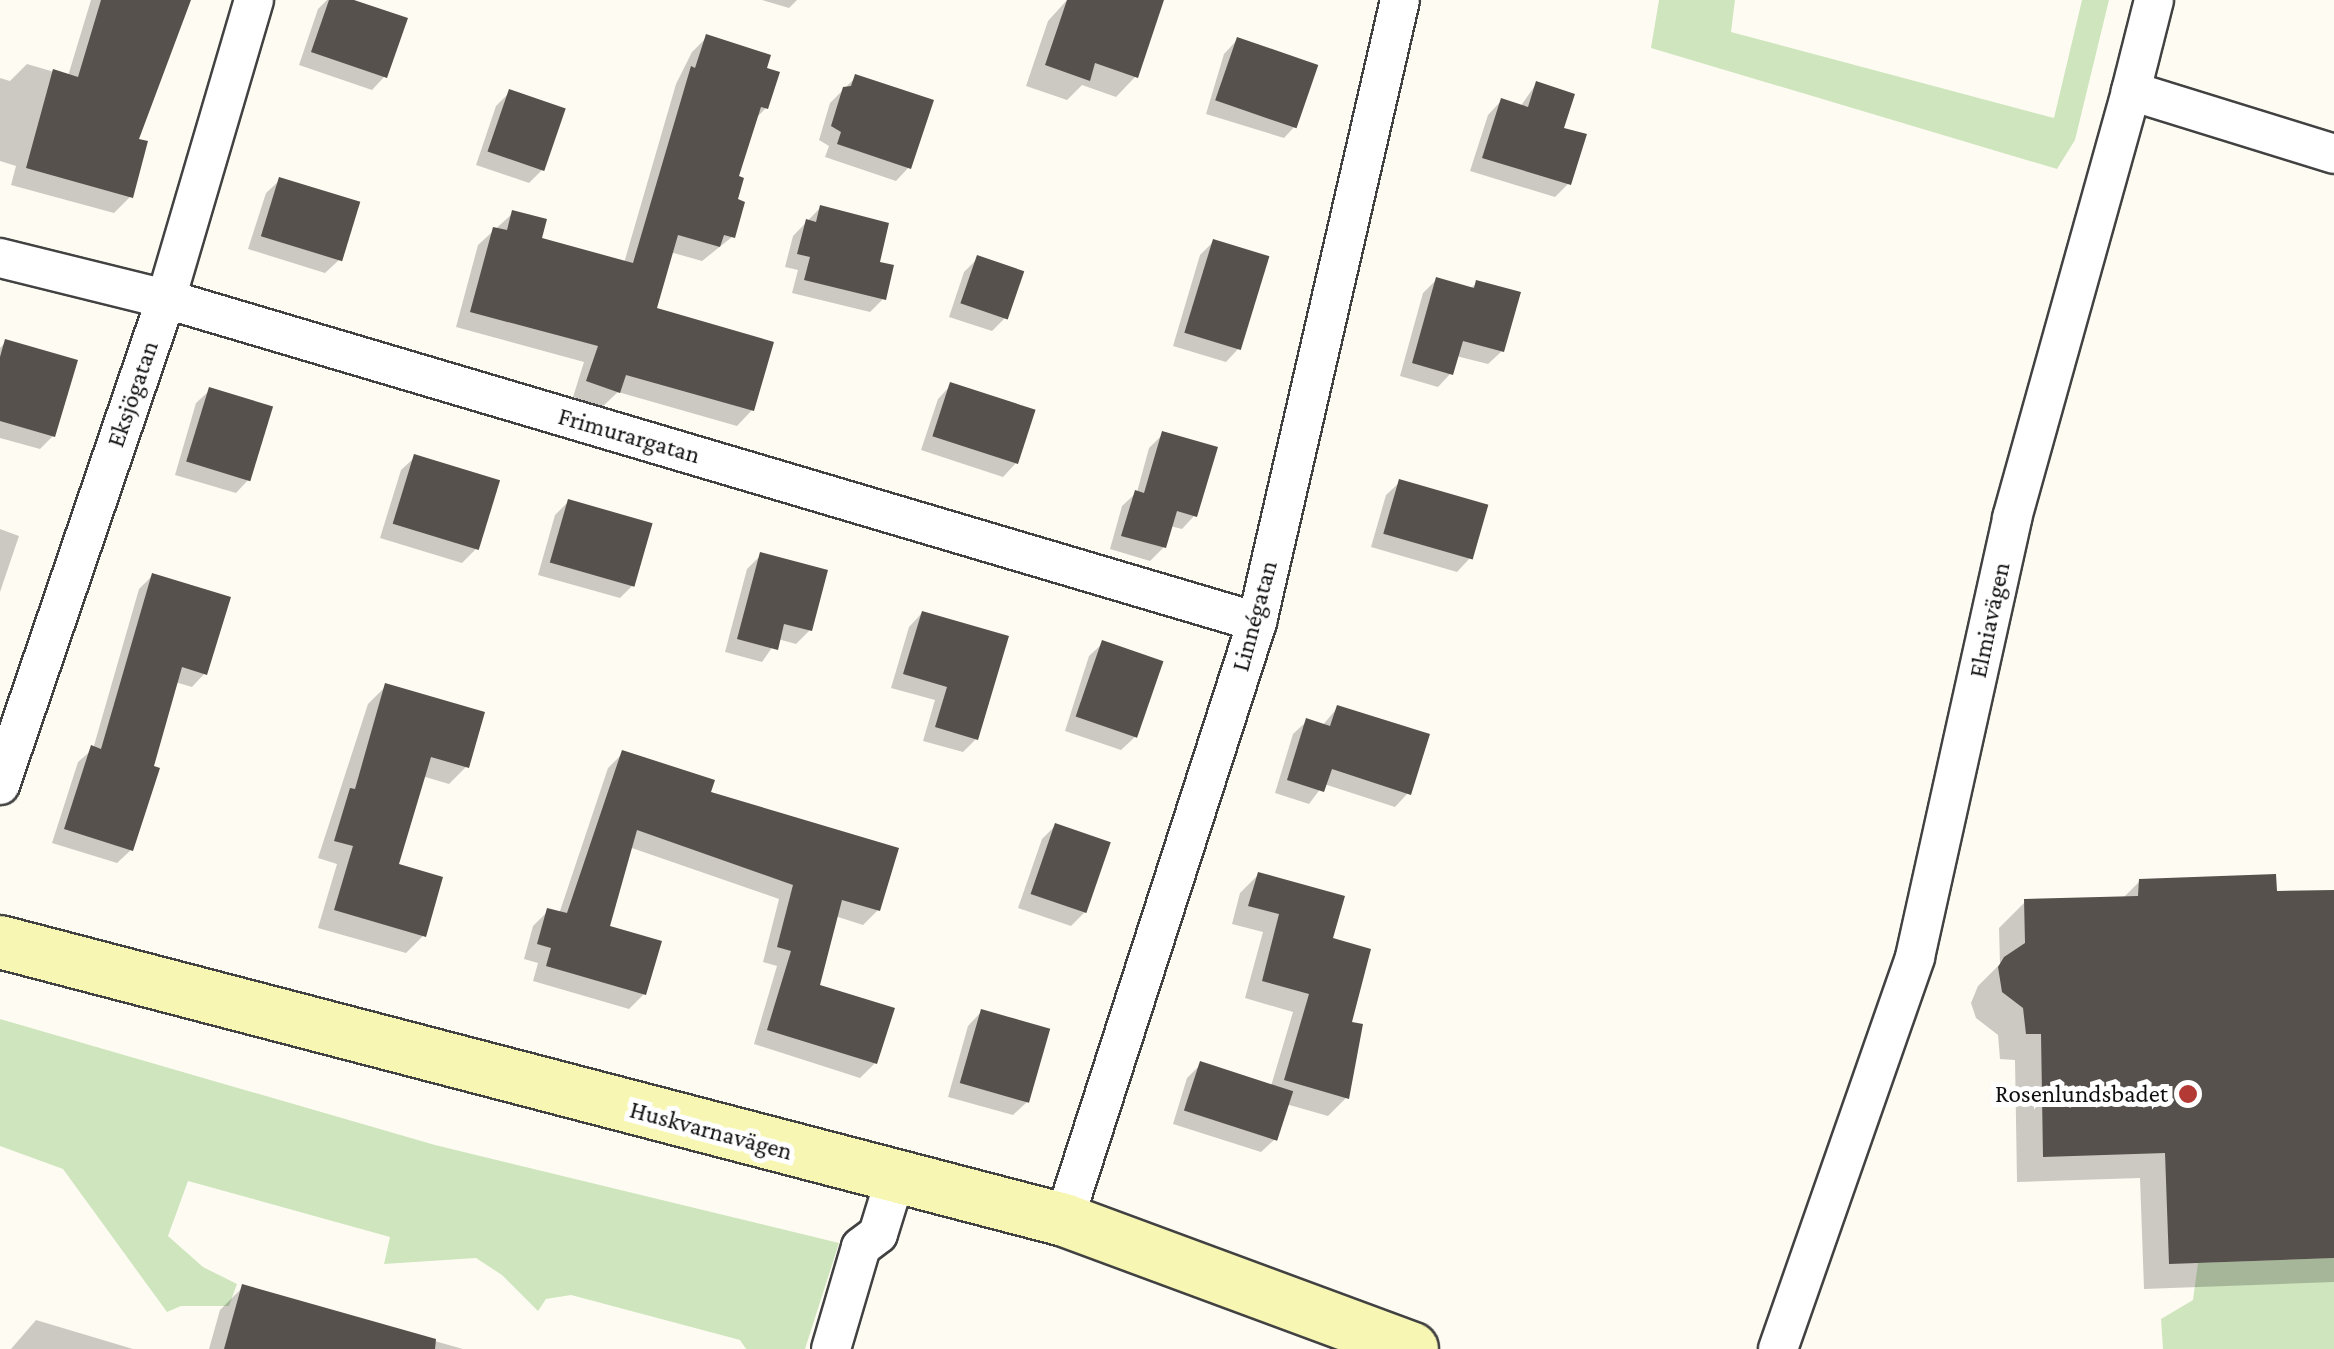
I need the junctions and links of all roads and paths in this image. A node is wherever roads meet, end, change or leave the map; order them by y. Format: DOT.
graph roads {
  1 [pos="254,0"];
  2 [pos="2154,0"];
  3 [pos="1397,1"];
  4 [pos="2131,91"];
  5 [pos="2334,154"];
  6 [pos="0,258"];
  7 [pos="166,298"];
  8 [pos="1256,622"];
  9 [pos="0,785"];
  10 [pos="0,942"];
  11 [pos="895,1179"];
  12 [pos="1064,1220"];
  13 [pos="830,1349"];
  14 [pos="1412,1349"];
  15 [pos="1778,1349"];
  1 -- 7 [label="street, Eksjögatan"];
  2 -- 4 [label="street, Elmiavägen"];
  3 -- 8 [label="street, Linnégatan"];
  4 -- 5 [label="street"];
  4 -- 15 [label="street, Elmiavägen"];
  6 -- 7 [label="street, Frimurargatan"];
  7 -- 8 [label="street, Frimurargatan"];
  7 -- 9 [label="street, Eksjögatan"];
  8 -- 12 [label="street, Linnégatan"];
  10 -- 11 [label="street, Huskvarnavägen"];
  11 -- 12 [label="street, Huskvarnavägen"];
  11 -- 13 [label="street"];
  12 -- 14 [label="street, Huskvarnavägen"];
}
